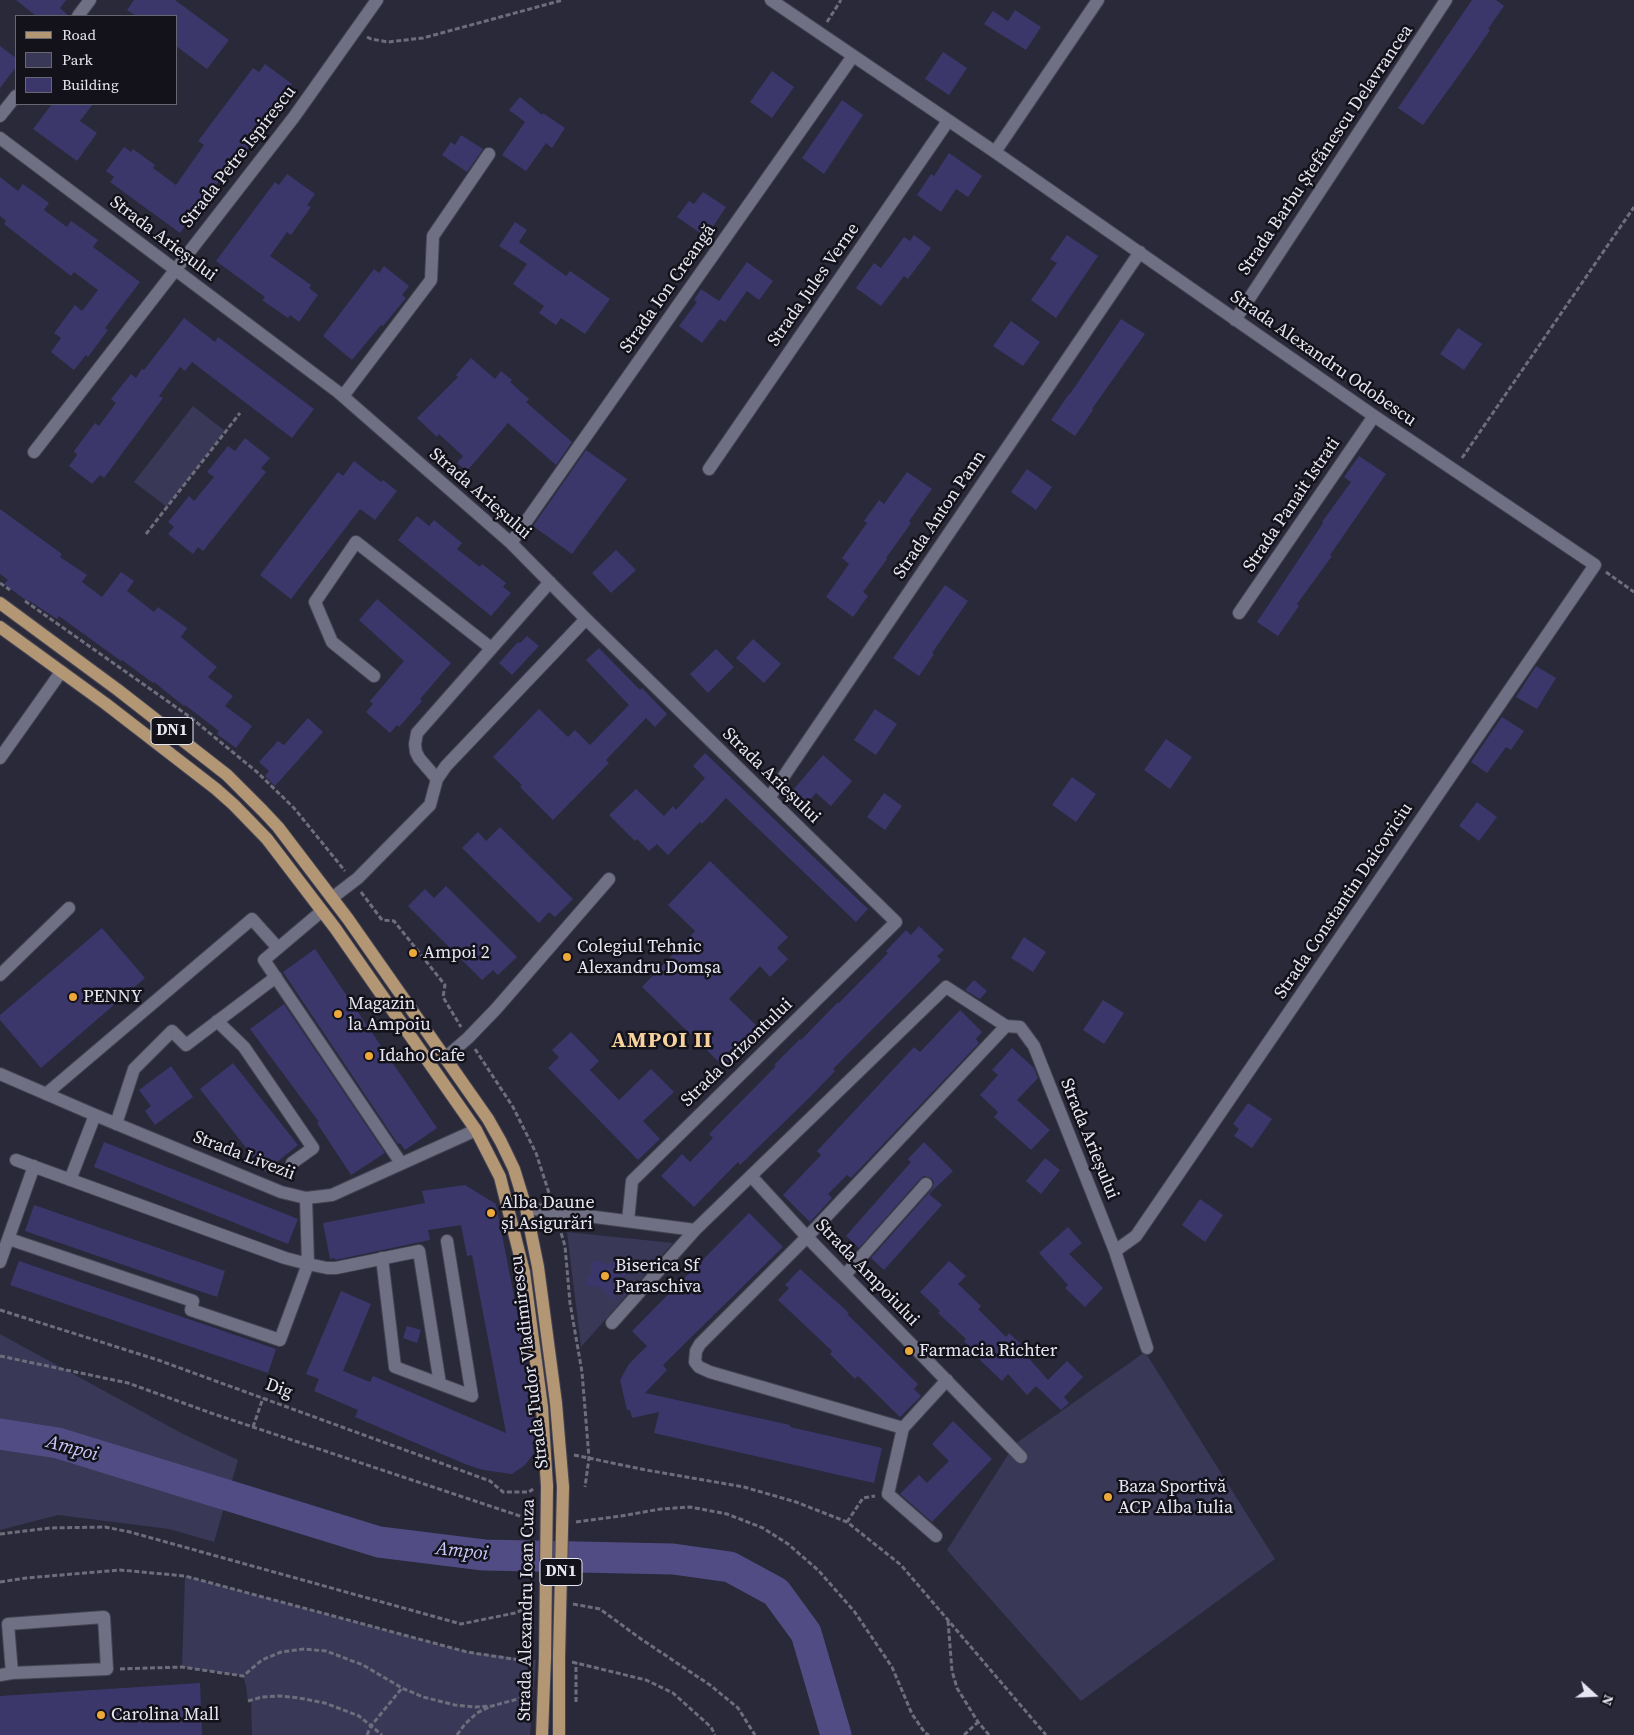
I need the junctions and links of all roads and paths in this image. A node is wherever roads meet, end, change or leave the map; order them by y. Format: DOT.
graph roads {
  1 [pos="90,0"];
  2 [pos="377,0"];
  3 [pos="563,0"];
  4 [pos="771,0"];
  5 [pos="842,0"];
  6 [pos="1098,0"];
  7 [pos="1446,0"];
  8 [pos="79,15"];
  9 [pos="356,30"];
  10 [pos="819,33"];
  11 [pos="853,56"];
  12 [pos="15,97"];
  13 [pos="0,116"];
  14 [pos="948,121"];
  15 [pos="0,138"];
  16 [pos="995,152"];
  17 [pos="489,154"];
  18 [pos="1634,207"];
  19 [pos="1140,252"];
  20 [pos="174,269"];
  21 [pos="1234,320"];
  22 [pos="343,396"];
  23 [pos="240,413"];
  24 [pos="1374,416"];
  25 [pos="34,452"];
  26 [pos="709,469"];
  27 [pos="1454,470"];
  28 [pos="146,534"];
  29 [pos="511,543"];
  30 [pos="1595,565"];
  31 [pos="550,582"];
  32 [pos="1634,592"];
  33 [pos="0,603"];
  34 [pos="1239,613"];
  35 [pos="586,619"];
  36 [pos="0,627"];
  37 [pos="491,648"];
  38 [pos="62,672"];
  39 [pos="374,676"];
  40 [pos="0,758"];
  41 [pos="437,779"];
  42 [pos="769,798"];
  43 [pos="609,879"];
  44 [pos="332,898"];
  45 [pos="68,908"];
  46 [pos="322,912"];
  47 [pos="896,922"];
  48 [pos="278,948"];
  49 [pos="0,976"];
  50 [pos="276,976"];
  51 [pos="217,1021"];
  52 [pos="1006,1026"];
  53 [pos="446,1057"];
  54 [pos="0,1074"];
  55 [pos="46,1094"];
  56 [pos="95,1115"];
  57 [pos="116,1124"];
  58 [pos="476,1130"];
  59 [pos="16,1160"];
  60 [pos="401,1163"];
  61 [pos="292,1164"];
  62 [pos="34,1166"];
  63 [pos="751,1176"];
  64 [pos="70,1180"];
  65 [pos="926,1184"];
  66 [pos="306,1198"];
  67 [pos="526,1208"];
  68 [pos="628,1221"];
  69 [pos="695,1230"];
  70 [pos="807,1237"];
  71 [pos="9,1239"];
  72 [pos="447,1241"];
  73 [pos="1115,1251"];
  74 [pos="382,1258"];
  75 [pos="0,1262"];
  76 [pos="308,1264"];
  77 [pos="845,1275"];
  78 [pos="0,1310"];
  79 [pos="612,1323"];
  80 [pos="1147,1348"];
  81 [pos="0,1356"];
  82 [pos="947,1380"];
  83 [pos="440,1384"];
  84 [pos="263,1398"];
  85 [pos="253,1427"];
  86 [pos="903,1428"];
  87 [pos="1021,1457"];
  88 [pos="542,1487"];
  89 [pos="563,1487"];
  90 [pos="585,1487"];
  91 [pos="888,1494"];
  92 [pos="537,1521"];
  93 [pos="574,1522"];
  94 [pos="846,1522"];
  95 [pos="0,1534"];
  96 [pos="936,1536"];
  97 [pos="0,1582"];
  98 [pos="537,1603"];
  99 [pos="572,1604"];
  100 [pos="948,1620"];
  101 [pos="540,1659"];
  102 [pos="582,1664"];
  103 [pos="107,1670"];
  104 [pos="6,1674"];
  105 [pos="402,1688"];
  106 [pos="532,1695"];
  107 [pos="248,1701"];
  108 [pos="492,1706"];
  109 [pos="978,1722"];
  110 [pos="371,1726"];
  111 [pos="367,1735"];
  112 [pos="382,1735"];
  113 [pos="458,1735"];
  114 [pos="542,1735"];
  115 [pos="559,1735"];
  116 [pos="716,1735"];
  117 [pos="755,1735"];
  118 [pos="929,1735"];
  119 [pos="964,1735"];
  120 [pos="989,1735"];
  121 [pos="1046,1735"];
  1 -- 8 [label="street"];
  2 -- 9 [label="street, Strada Petre Ispirescu"];
  3 -- 9 [label="path"];
  4 -- 10 [label="street, Strada Alexandru Odobescu"];
  5 -- 10 [label="path"];
  6 -- 16 [label="street"];
  7 -- 21 [label="street, Strada Barbu Ștefănescu Delavrancea"];
  9 -- 20 [label="street, Strada Petre Ispirescu"];
  10 -- 11 [label="street, Strada Alexandru Odobescu"];
  11 -- 14 [label="street, Strada Alexandru Odobescu"];
  11 -- 29 [label="street, Strada Ion Creangă"];
  12 -- 13 [label="street"];
  14 -- 16 [label="street, Strada Alexandru Odobescu"];
  14 -- 26 [label="street, Strada Jules Verne"];
  15 -- 20 [label="street, Strada Arieșului"];
  16 -- 19 [label="street, Strada Alexandru Odobescu"];
  17 -- 22 [label="street"];
  18 -- 27 [label="path"];
  19 -- 21 [label="street, Strada Alexandru Odobescu"];
  19 -- 42 [label="street, Strada Anton Pann"];
  20 -- 22 [label="street, Strada Arieșului"];
  20 -- 25 [label="street, Strada Petre Ispirescu"];
  21 -- 24 [label="street, Strada Alexandru Odobescu"];
  22 -- 29 [label="street, Strada Arieșului"];
  23 -- 28 [label="path"];
  24 -- 27 [label="street, Strada Alexandru Odobescu"];
  24 -- 34 [label="street, Strada Panait Istrati"];
  27 -- 30 [label="street, Strada Alexandru Odobescu"];
  29 -- 31 [label="street, Strada Arieșului"];
  30 -- 32 [label="path"];
  30 -- 73 [label="street, Strada Constantin Daicoviciu"];
  31 -- 35 [label="street, Strada Arieșului"];
  31 -- 37 [label="street"];
  33 -- 44 [label="main road, Strada Tudor Vladimirescu / DN1"];
  35 -- 41 [label="street"];
  35 -- 42 [label="street, Strada Arieșului"];
  36 -- 38 [label="main road, Strada Tudor Vladimirescu / DN1"];
  37 -- 39 [label="street"];
  37 -- 41 [label="street"];
  38 -- 40 [label="street"];
  38 -- 46 [label="main road, Strada Tudor Vladimirescu / DN1"];
  41 -- 44 [label="street"];
  42 -- 47 [label="street, Strada Arieșului"];
  43 -- 53 [label="street"];
  44 -- 53 [label="main road, Strada Tudor Vladimirescu / DN1"];
  45 -- 49 [label="street"];
  46 -- 48 [label="street"];
  46 -- 58 [label="main road, Strada Tudor Vladimirescu / DN1"];
  47 -- 68 [label="street, Strada Orizontului"];
  48 -- 50 [label="street"];
  48 -- 55 [label="street"];
  50 -- 51 [label="street"];
  50 -- 60 [label="street"];
  51 -- 57 [label="street"];
  51 -- 61 [label="street"];
  52 -- 63 [label="street, Strada Arieșului"];
  52 -- 70 [label="street"];
  52 -- 73 [label="street, Strada Arieșului"];
  53 -- 67 [label="main road, Strada Tudor Vladimirescu / DN1"];
  54 -- 55 [label="street, Strada Livezii"];
  55 -- 56 [label="street, Strada Livezii"];
  56 -- 57 [label="street, Strada Livezii"];
  56 -- 64 [label="street"];
  57 -- 66 [label="street, Strada Livezii"];
  58 -- 60 [label="street, Strada Livezii"];
  58 -- 88 [label="main road, Strada Tudor Vladimirescu / DN1"];
  59 -- 62 [label="street"];
  60 -- 66 [label="street, Strada Livezii"];
  62 -- 64 [label="street"];
  62 -- 71 [label="street"];
  63 -- 69 [label="street"];
  63 -- 70 [label="street, Strada Ampoiului"];
  64 -- 76 [label="street"];
  65 -- 77 [label="street"];
  66 -- 76 [label="street"];
  67 -- 68 [label="street"];
  67 -- 89 [label="main road, Strada Tudor Vladimirescu / DN1"];
  68 -- 69 [label="street"];
  69 -- 79 [label="street"];
  70 -- 77 [label="street, Strada Ampoiului"];
  70 -- 86 [label="street"];
  71 -- 75 [label="street"];
  71 -- 76 [label="street"];
  72 -- 83 [label="street"];
  73 -- 80 [label="street, Strada Arieșului"];
  74 -- 76 [label="street"];
  74 -- 83 [label="street"];
  74 -- 83 [label="street"];
  77 -- 82 [label="street, Strada Ampoiului"];
  78 -- 84 [label="path, Dig"];
  81 -- 85 [label="path"];
  82 -- 86 [label="street"];
  82 -- 87 [label="street, Strada Ampoiului"];
  84 -- 85 [label="path"];
  84 -- 88 [label="path, Dig"];
  85 -- 92 [label="path"];
  86 -- 91 [label="street"];
  88 -- 101 [label="main road, Strada Alexandru Ioan Cuza / DN1, bridge"];
  89 -- 115 [label="main road, Strada Alexandru Ioan Cuza / DN1, bridge"];
  90 -- 94 [label="path"];
  91 -- 94 [label="path"];
  91 -- 96 [label="street"];
  93 -- 118 [label="path"];
  94 -- 100 [label="path"];
  95 -- 98 [label="path"];
  97 -- 101 [label="path"];
  99 -- 117 [label="path"];
  100 -- 109 [label="path"];
  100 -- 121 [label="path"];
  101 -- 114 [label="main road, Strada Alexandru Ioan Cuza / DN1"];
  102 -- 116 [label="path"];
  103 -- 104 [label="street"];
  103 -- 104 [label="street"];
  103 -- 105 [label="path"];
  105 -- 108 [label="path"];
  105 -- 110 [label="path"];
  106 -- 108 [label="path"];
  107 -- 110 [label="path"];
  108 -- 113 [label="path"];
  109 -- 119 [label="path"];
  109 -- 120 [label="path"];
  110 -- 111 [label="path"];
  110 -- 112 [label="path"];
}
